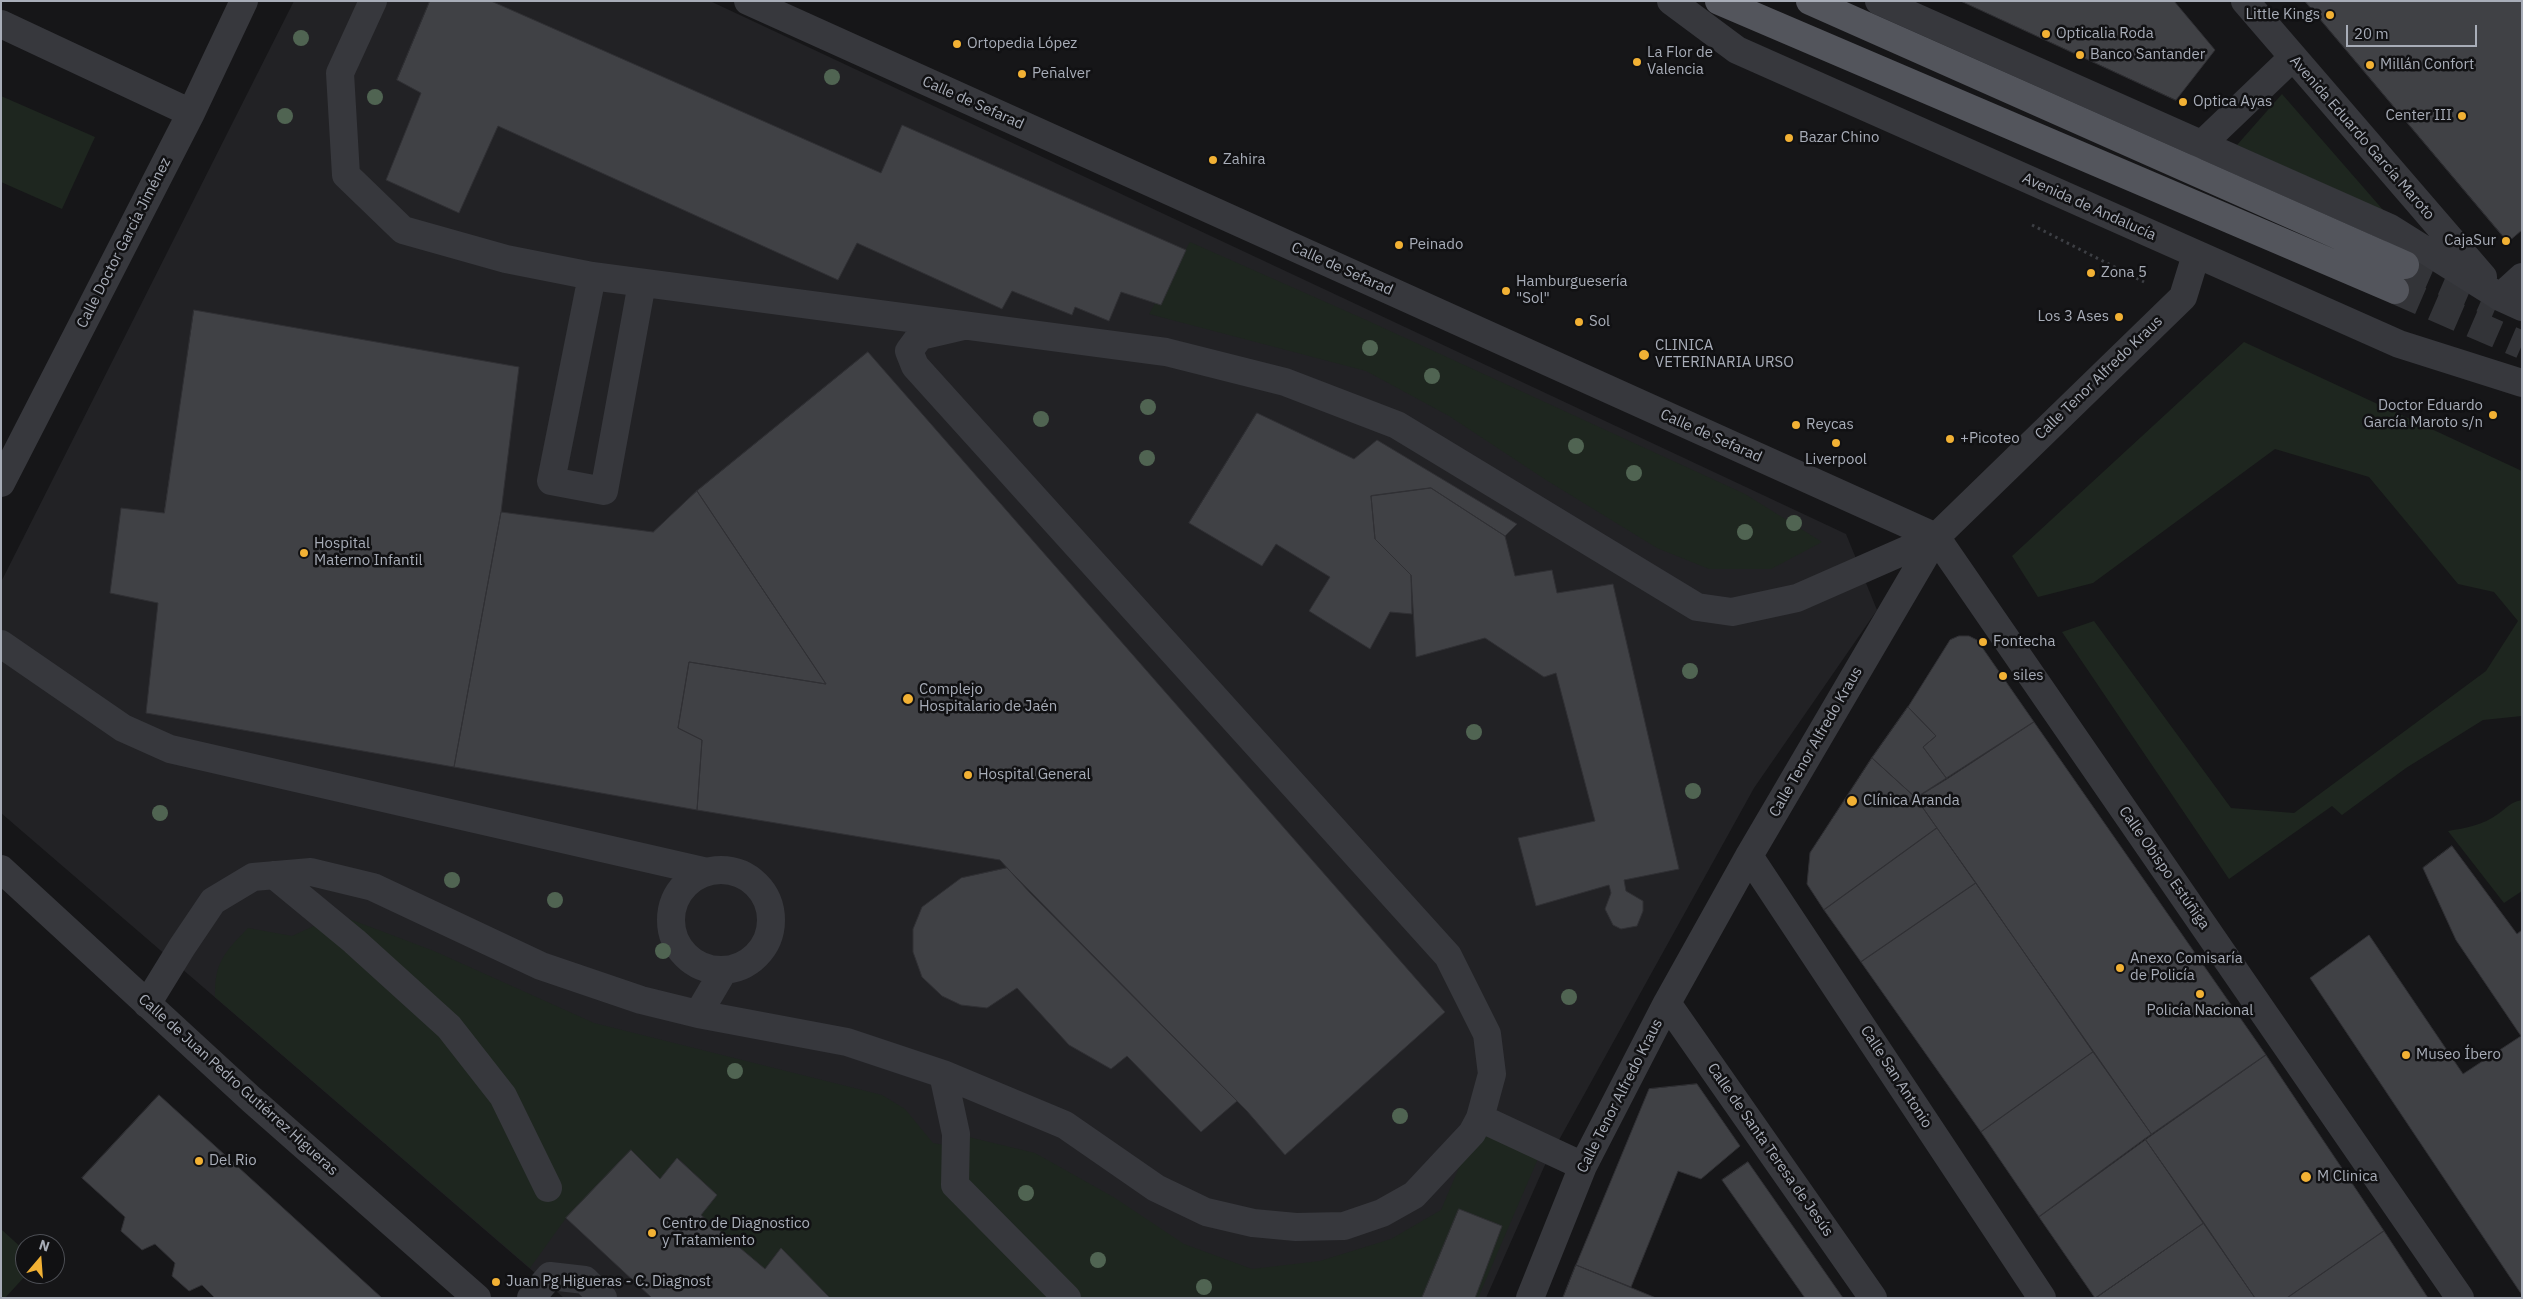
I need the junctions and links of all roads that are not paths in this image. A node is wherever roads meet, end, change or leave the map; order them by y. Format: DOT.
graph roads {
  1 [pos="244,1"];
  2 [pos="372,1"];
  3 [pos="748,1"];
  4 [pos="1671,1"];
  5 [pos="1719,1"];
  6 [pos="1810,1"];
  7 [pos="1879,1"];
  8 [pos="2245,1"];
  9 [pos="1,24"];
  10 [pos="2292,58"];
  11 [pos="191,113"];
  12 [pos="2201,145"];
  13 [pos="2196,254"];
  14 [pos="2405,265"];
  15 [pos="592,276"];
  16 [pos="2522,277"];
  17 [pos="642,283"];
  18 [pos="2395,290"];
  19 [pos="2511,302"];
  20 [pos="2522,324"];
  21 [pos="963,326"];
  22 [pos="2522,383"];
  23 [pos="1,483"];
  24 [pos="1936,537"];
  25 [pos="1,644"];
  26 [pos="1750,856"];
  27 [pos="1,869"];
  28 [pos="707,872"];
  29 [pos="274,875"];
  30 [pos="724,970"];
  31 [pos="1667,1003"];
  32 [pos="147,1004"];
  33 [pos="698,1014"];
  34 [pos="943,1074"];
  35 [pos="1480,1118"];
  36 [pos="1583,1166"];
  37 [pos="548,1188"];
  38 [pos="477,1298"];
  39 [pos="531,1298"];
  40 [pos="603,1298"];
  41 [pos="1067,1298"];
  42 [pos="1530,1298"];
  43 [pos="1873,1298"];
  44 [pos="2042,1298"];
  45 [pos="2460,1298"];
  1 -- 11 [label="street, Calle Doctor García Jiménez"];
  2 -- 15 [label="street"];
  3 -- 24 [label="street, Calle de Sefarad"];
  4 -- 13 [label="street, Avenida de Andalucía"];
  5 -- 18 [label="main road"];
  6 -- 14 [label="main road"];
  7 -- 12 [label="street"];
  8 -- 10 [label="street, Avenida Eduardo García Maroto"];
  9 -- 11 [label="street"];
  10 -- 12 [label="street"];
  10 -- 19 [label="street, Avenida Eduardo García Maroto"];
  11 -- 23 [label="street, Calle Doctor García Jiménez"];
  12 -- 19 [label="street"];
  13 -- 22 [label="street, Avenida de Andalucía"];
  13 -- 24 [label="street, Calle Tenor Alfredo Kraus"];
  15 -- 17 [label="street"];
  15 -- 17 [label="street"];
  16 -- 19 [label="street"];
  17 -- 21 [label="street"];
  19 -- 20 [label="street, Avenida Eduardo García Maroto"];
  21 -- 24 [label="street"];
  21 -- 35 [label="street"];
  24 -- 26 [label="street, Calle Tenor Alfredo Kraus"];
  24 -- 45 [label="street, Calle Obispo Estúñiga"];
  25 -- 28 [label="street"];
  26 -- 31 [label="street, Calle Tenor Alfredo Kraus"];
  26 -- 44 [label="street, Calle San Antonio"];
  27 -- 32 [label="street, Calle de Juan Pedro Gutiérrez Higueras"];
  28 -- 30 [label="street"];
  28 -- 30 [label="street"];
  29 -- 32 [label="street"];
  29 -- 33 [label="street"];
  29 -- 37 [label="street"];
  30 -- 33 [label="street"];
  31 -- 36 [label="street, Calle Tenor Alfredo Kraus"];
  31 -- 43 [label="street, Calle de Santa Teresa de Jesús"];
  32 -- 38 [label="street, Calle de Juan Pedro Gutiérrez Higueras"];
  33 -- 34 [label="street"];
  34 -- 35 [label="street"];
  34 -- 41 [label="street"];
  35 -- 36 [label="street"];
  36 -- 42 [label="street, Calle Tenor Alfredo Kraus"];
  39 -- 40 [label="street"];
}
